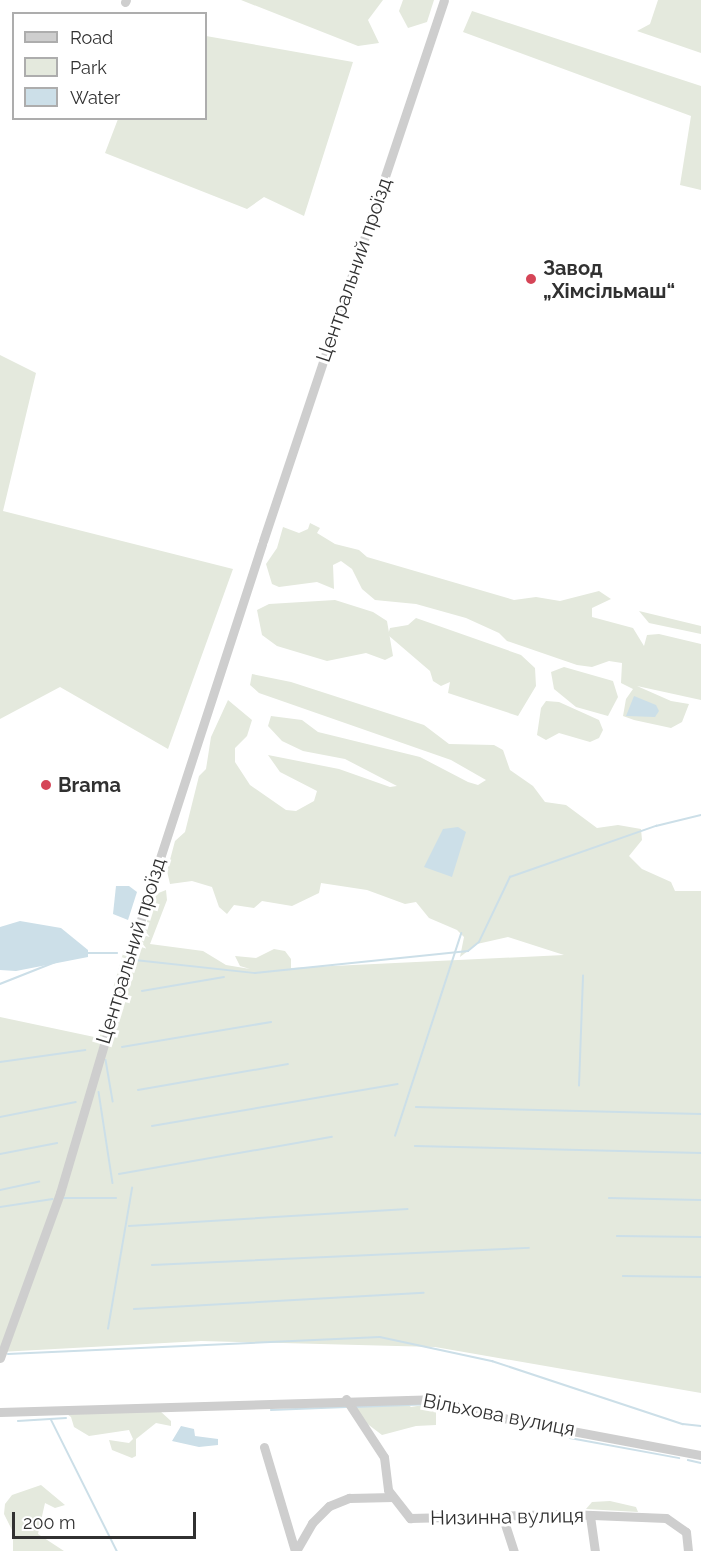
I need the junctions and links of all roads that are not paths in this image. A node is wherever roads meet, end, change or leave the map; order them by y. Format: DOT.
graph roads {
  1 [pos="444,0"];
  2 [pos="0,1358"];
  3 [pos="346,1399"];
  4 [pos="0,1412"];
  5 [pos="264,1447"];
  6 [pos="701,1455"];
  7 [pos="393,1497"];
  8 [pos="502,1515"];
  9 [pos="590,1516"];
  10 [pos="689,1538"];
  11 [pos="701,1538"];
  12 [pos="296,1551"];
  13 [pos="514,1551"];
  14 [pos="596,1551"];
  15 [pos="688,1551"];
  1 -- 2 [label="street, Центральний проїзд"];
  3 -- 4 [label="street, Вільхова вулиця"];
  3 -- 6 [label="street, Вільхова вулиця"];
  3 -- 7 [label="street, Низинна вулиця"];
  5 -- 12 [label="street"];
  7 -- 8 [label="street, Низинна вулиця"];
  7 -- 12 [label="street"];
  8 -- 9 [label="street, Низинна вулиця"];
  8 -- 13 [label="street"];
  9 -- 10 [label="street, Низинна вулиця"];
  9 -- 14 [label="street"];
  10 -- 11 [label="street"];
  10 -- 15 [label="street"];
}
